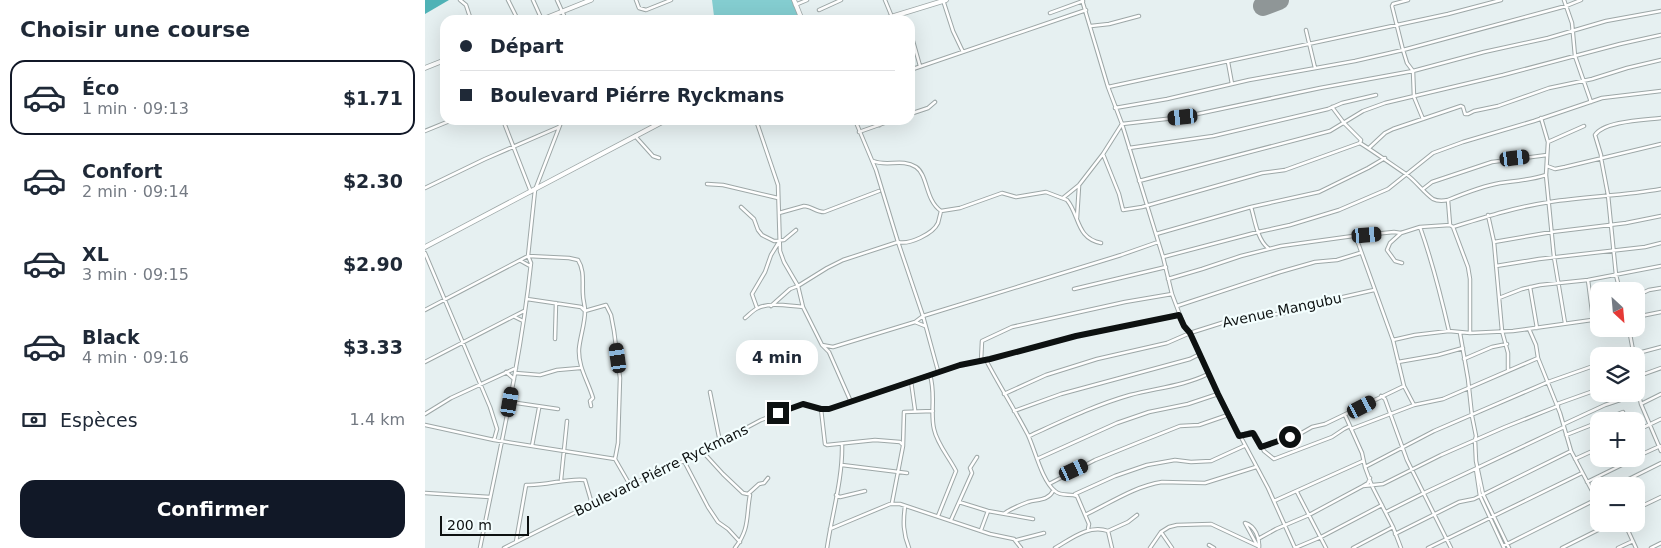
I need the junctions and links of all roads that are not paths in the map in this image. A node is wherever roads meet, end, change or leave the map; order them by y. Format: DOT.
graph roads {
  1 [pos="460,0"];
  2 [pos="508,0"];
  3 [pos="533,0"];
  4 [pos="557,0"];
  5 [pos="591,0"];
  6 [pos="636,0"];
  7 [pos="671,0"];
  8 [pos="807,0"];
  9 [pos="841,0"];
  10 [pos="885,0"];
  11 [pos="944,0"];
  12 [pos="1408,0"];
  13 [pos="1501,0"];
  14 [pos="1564,0"];
  15 [pos="1581,0"];
  16 [pos="1083,1"];
  17 [pos="582,2"];
  18 [pos="795,2"];
  19 [pos="1566,6"];
  20 [pos="819,10"];
  21 [pos="1086,10"];
  22 [pos="1661,11"];
  23 [pos="562,12"];
  24 [pos="1050,13"];
  25 [pos="469,15"];
  26 [pos="516,15"];
  27 [pos="540,15"];
  28 [pos="554,15"];
  29 [pos="564,15"];
  30 [pos="800,15"];
  31 [pos="892,15"];
  32 [pos="895,15"];
  33 [pos="1139,16"];
  34 [pos="1397,25"];
  35 [pos="1091,26"];
  36 [pos="1306,30"];
  37 [pos="1573,30"];
  38 [pos="1661,35"];
  39 [pos="1309,45"];
  40 [pos="915,48"];
  41 [pos="1403,50"];
  42 [pos="963,52"];
  43 [pos="1575,56"];
  44 [pos="1661,60"];
  45 [pos="440,62"];
  46 [pos="1228,62"];
  47 [pos="920,66"];
  48 [pos="425,68"];
  49 [pos="915,68"];
  50 [pos="1315,68"];
  51 [pos="1413,71"];
  52 [pos="1583,81"];
  53 [pos="1232,84"];
  54 [pos="1108,87"];
  55 [pos="1661,91"];
  56 [pos="1376,95"];
  57 [pos="1414,97"];
  58 [pos="935,102"];
  59 [pos="1591,102"];
  60 [pos="1332,107"];
  61 [pos="1115,108"];
  62 [pos="915,112"];
  63 [pos="1541,118"];
  64 [pos="1661,118"];
  65 [pos="1423,119"];
  66 [pos="1344,123"];
  67 [pos="1122,124"];
  68 [pos="440,125"];
  69 [pos="505,125"];
  70 [pos="656,125"];
  71 [pos="758,125"];
  72 [pos="857,125"];
  73 [pos="879,125"];
  74 [pos="1584,126"];
  75 [pos="559,127"];
  76 [pos="425,131"];
  77 [pos="859,132"];
  78 [pos="635,136"];
  79 [pos="1548,142"];
  80 [pos="1360,143"];
  81 [pos="1661,144"];
  82 [pos="513,147"];
  83 [pos="1129,148"];
  84 [pos="1369,148"];
  85 [pos="1103,154"];
  86 [pos="1547,155"];
  87 [pos="659,158"];
  88 [pos="1385,158"];
  89 [pos="1601,158"];
  90 [pos="872,161"];
  91 [pos="1547,166"];
  92 [pos="1407,174"];
  93 [pos="1546,175"];
  94 [pos="1139,181"];
  95 [pos="707,184"];
  96 [pos="880,184"];
  97 [pos="1079,185"];
  98 [pos="425,188"];
  99 [pos="1423,189"];
  100 [pos="1661,189"];
  101 [pos="533,191"];
  102 [pos="879,191"];
  103 [pos="883,194"];
  104 [pos="1608,195"];
  105 [pos="778,198"];
  106 [pos="1063,198"];
  107 [pos="1448,200"];
  108 [pos="1549,202"];
  109 [pos="1147,205"];
  110 [pos="741,207"];
  111 [pos="1251,207"];
  112 [pos="941,211"];
  113 [pos="779,213"];
  114 [pos="1488,216"];
  115 [pos="1661,216"];
  116 [pos="1077,219"];
  117 [pos="1610,224"];
  118 [pos="1452,226"];
  119 [pos="1421,227"];
  120 [pos="796,230"];
  121 [pos="1258,232"];
  122 [pos="1552,232"];
  123 [pos="1401,233"];
  124 [pos="1156,234"];
  125 [pos="1353,236"];
  126 [pos="780,241"];
  127 [pos="898,242"];
  128 [pos="1158,242"];
  129 [pos="1493,242"];
  130 [pos="1661,243"];
  131 [pos="1101,244"];
  132 [pos="425,247"];
  133 [pos="1268,248"];
  134 [pos="1613,250"];
  135 [pos="425,252"];
  136 [pos="1360,253"];
  137 [pos="528,256"];
  138 [pos="1163,257"];
  139 [pos="1554,257"];
  140 [pos="521,261"];
  141 [pos="1402,262"];
  142 [pos="530,266"];
  143 [pos="1496,266"];
  144 [pos="1661,266"];
  145 [pos="1166,267"];
  146 [pos="1615,275"];
  147 [pos="1168,279"];
  148 [pos="1588,280"];
  149 [pos="1558,282"];
  150 [pos="1617,282"];
  151 [pos="799,286"];
  152 [pos="1530,287"];
  153 [pos="1661,288"];
  154 [pos="1074,289"];
  155 [pos="1374,290"];
  156 [pos="1645,292"];
  157 [pos="1172,294"];
  158 [pos="1590,296"];
  159 [pos="1499,298"];
  160 [pos="527,299"];
  161 [pos="445,300"];
  162 [pos="556,303"];
  163 [pos="771,306"];
  164 [pos="1177,306"];
  165 [pos="803,307"];
  166 [pos="757,308"];
  167 [pos="425,310"];
  168 [pos="525,311"];
  169 [pos="585,311"];
  170 [pos="1661,312"];
  171 [pos="1179,315"];
  172 [pos="1645,315"];
  173 [pos="923,316"];
  174 [pos="515,317"];
  175 [pos="745,318"];
  176 [pos="1590,319"];
  177 [pos="523,321"];
  178 [pos="915,322"];
  179 [pos="1565,323"];
  180 [pos="925,326"];
  181 [pos="1537,328"];
  182 [pos="1529,329"];
  183 [pos="1449,332"];
  184 [pos="1502,332"];
  185 [pos="1190,333"];
  186 [pos="1460,333"];
  187 [pos="1470,333"];
  188 [pos="555,339"];
  189 [pos="1393,340"];
  190 [pos="463,343"];
  191 [pos="822,344"];
  192 [pos="1507,344"];
  193 [pos="833,347"];
  194 [pos="1661,347"];
  195 [pos="1463,348"];
  196 [pos="829,352"];
  197 [pos="1645,352"];
  198 [pos="1200,354"];
  199 [pos="1538,358"];
  200 [pos="1464,359"];
  201 [pos="985,360"];
  202 [pos="981,361"];
  203 [pos="425,362"];
  204 [pos="1398,362"];
  205 [pos="1590,367"];
  206 [pos="516,368"];
  207 [pos="581,368"];
  208 [pos="1661,368"];
  209 [pos="1508,370"];
  210 [pos="939,371"];
  211 [pos="507,372"];
  212 [pos="515,373"];
  213 [pos="930,374"];
  214 [pos="1208,374"];
  215 [pos="1645,374"];
  216 [pos="514,379"];
  217 [pos="911,381"];
  218 [pos="1548,382"];
  219 [pos="481,384"];
  220 [pos="1404,386"];
  221 [pos="1469,389"];
  222 [pos="710,392"];
  223 [pos="1590,392"];
  224 [pos="1004,394"];
  225 [pos="1218,394"];
  226 [pos="1661,394"];
  227 [pos="1381,396"];
  228 [pos="510,402"];
  229 [pos="851,402"];
  230 [pos="1614,402"];
  231 [pos="1641,404"];
  232 [pos="1414,405"];
  233 [pos="1557,405"];
  234 [pos="591,406"];
  235 [pos="539,407"];
  236 [pos="558,409"];
  237 [pos="821,409"];
  238 [pos="915,410"];
  239 [pos="933,411"];
  240 [pos="1014,411"];
  241 [pos="425,414"];
  242 [pos="1391,414"];
  243 [pos="1228,415"];
  244 [pos="1345,415"];
  245 [pos="1472,416"];
  246 [pos="1661,419"];
  247 [pos="567,421"];
  248 [pos="425,425"];
  249 [pos="1564,425"];
  250 [pos="1651,425"];
  251 [pos="1590,426"];
  252 [pos="1351,427"];
  253 [pos="1645,427"];
  254 [pos="1566,435"];
  255 [pos="1028,436"];
  256 [pos="1239,436"];
  257 [pos="494,440"];
  258 [pos="502,440"];
  259 [pos="1474,441"];
  260 [pos="720,442"];
  261 [pos="842,444"];
  262 [pos="902,444"];
  263 [pos="532,446"];
  264 [pos="1244,446"];
  265 [pos="1660,446"];
  266 [pos="1261,447"];
  267 [pos="1402,447"];
  268 [pos="564,450"];
  269 [pos="702,451"];
  270 [pos="1571,451"];
  271 [pos="1661,451"];
  272 [pos="1590,452"];
  273 [pos="1645,453"];
  274 [pos="977,457"];
  275 [pos="615,459"];
  276 [pos="1037,459"];
  277 [pos="1575,459"];
  278 [pos="684,461"];
  279 [pos="1363,461"];
  280 [pos="1661,463"];
  281 [pos="843,465"];
  282 [pos="1365,466"];
  283 [pos="1617,467"];
  284 [pos="1256,468"];
  285 [pos="1477,468"];
  286 [pos="1412,469"];
  287 [pos="899,472"];
  288 [pos="907,473"];
  289 [pos="1582,473"];
  290 [pos="1633,477"];
  291 [pos="768,478"];
  292 [pos="1370,478"];
  293 [pos="561,480"];
  294 [pos="1587,482"];
  295 [pos="1049,484"];
  296 [pos="630,485"];
  297 [pos="1363,486"];
  298 [pos="1372,486"];
  299 [pos="1590,488"];
  300 [pos="1053,490"];
  301 [pos="865,491"];
  302 [pos="1297,492"];
  303 [pos="1424,492"];
  304 [pos="425,493"];
  305 [pos="748,494"];
  306 [pos="1074,494"];
  307 [pos="836,495"];
  308 [pos="1482,495"];
  309 [pos="490,497"];
  310 [pos="1661,497"];
  311 [pos="1274,501"];
  312 [pos="959,502"];
  313 [pos="892,503"];
  314 [pos="1590,503"];
  315 [pos="592,504"];
  316 [pos="1382,505"];
  317 [pos="1645,505"];
  318 [pos="905,506"];
  319 [pos="988,511"];
  320 [pos="1386,512"];
  321 [pos="1004,513"];
  322 [pos="1085,515"];
  323 [pos="1137,515"];
  324 [pos="1309,515"];
  325 [pos="1435,515"];
  326 [pos="938,516"];
  327 [pos="1493,516"];
  328 [pos="1489,518"];
  329 [pos="1033,519"];
  330 [pos="951,520"];
  331 [pos="1284,526"];
  332 [pos="1393,527"];
  333 [pos="830,529"];
  334 [pos="1088,529"];
  335 [pos="981,530"];
  336 [pos="1108,531"];
  337 [pos="1161,532"];
  338 [pos="1594,532"];
  339 [pos="1629,532"];
  340 [pos="1045,533"];
  341 [pos="1395,534"];
  342 [pos="1321,537"];
  343 [pos="1258,538"];
  344 [pos="1446,539"];
  345 [pos="1016,540"];
  346 [pos="1633,541"];
  347 [pos="516,542"];
  348 [pos="740,542"];
  349 [pos="1067,542"];
  350 [pos="1661,543"];
  351 [pos="1209,546"];
  352 [pos="1508,546"];
  353 [pos="1503,547"];
  354 [pos="480,548"];
  355 [pos="504,548"];
  356 [pos="735,548"];
  357 [pos="827,548"];
  358 [pos="909,548"];
  359 [pos="1021,548"];
  360 [pos="1055,548"];
  361 [pos="1068,548"];
  362 [pos="1112,548"];
  363 [pos="1150,548"];
  364 [pos="1172,548"];
  365 [pos="1215,548"];
  366 [pos="1259,548"];
  367 [pos="1295,548"];
  368 [pos="1326,548"];
  369 [pos="1353,548"];
  370 [pos="1401,548"];
  371 [pos="1428,548"];
  372 [pos="1451,548"];
  373 [pos="1562,548"];
  374 [pos="1618,548"];
  375 [pos="1636,548"];
  376 [pos="1651,548"];
  1 -- 25 [label="street"];
  2 -- 26 [label="street"];
  3 -- 27 [label="street"];
  4 -- 23 [label="street"];
  5 -- 17 [label="main road"];
  6 -- 7 [label="street"];
  8 -- 18 [label="street"];
  9 -- 20 [label="street"];
  10 -- 31 [label="street"];
  11 -- 32 [label="main road"];
  11 -- 42 [label="street"];
  12 -- 34 [label="street"];
  13 -- 34 [label="street"];
  14 -- 19 [label="street"];
  15 -- 19 [label="street"];
  16 -- 21 [label="street"];
  16 -- 24 [label="street"];
  17 -- 23 [label="main road"];
  18 -- 30 [label="main road"];
  19 -- 37 [label="street"];
  19 -- 41 [label="street"];
  21 -- 35 [label="street"];
  21 -- 42 [label="street"];
  22 -- 37 [label="street"];
  23 -- 28 [label="main road"];
  23 -- 29 [label="street"];
  33 -- 35 [label="street"];
  34 -- 39 [label="street"];
  34 -- 41 [label="street"];
  35 -- 54 [label="street"];
  36 -- 39 [label="street"];
  37 -- 43 [label="street"];
  37 -- 51 [label="street"];
  38 -- 43 [label="street"];
  39 -- 46 [label="street"];
  39 -- 50 [label="street"];
  40 -- 47 [label="street"];
  41 -- 50 [label="street"];
  41 -- 51 [label="street"];
  42 -- 47 [label="street"];
  43 -- 52 [label="street"];
  43 -- 57 [label="street"];
  44 -- 52 [label="street"];
  45 -- 48 [label="main road"];
  46 -- 53 [label="street"];
  46 -- 54 [label="street"];
  47 -- 49 [label="street"];
  50 -- 53 [label="street"];
  51 -- 57 [label="street"];
  51 -- 67 [label="street"];
  52 -- 59 [label="street"];
  52 -- 65 [label="street"];
  53 -- 61 [label="street"];
  54 -- 61 [label="street"];
  55 -- 59 [label="street"];
  56 -- 60 [label="street"];
  57 -- 65 [label="street"];
  57 -- 66 [label="street"];
  58 -- 62 [label="street"];
  59 -- 63 [label="street"];
  60 -- 66 [label="street"];
  60 -- 83 [label="street"];
  61 -- 67 [label="street"];
  63 -- 79 [label="street"];
  63 -- 92 [label="street"];
  64 -- 89 [label="street"];
  65 -- 84 [label="street"];
  66 -- 80 [label="street"];
  66 -- 94 [label="street"];
  67 -- 83 [label="street"];
  67 -- 85 [label="street"];
  68 -- 76 [label="street"];
  69 -- 82 [label="street"];
  70 -- 78 [label="main road"];
  71 -- 105 [label="street"];
  72 -- 77 [label="street"];
  73 -- 77 [label="street"];
  74 -- 79 [label="street"];
  75 -- 82 [label="street"];
  75 -- 101 [label="street"];
  77 -- 90 [label="street"];
  78 -- 87 [label="street"];
  78 -- 101 [label="main road"];
  79 -- 86 [label="street"];
  80 -- 84 [label="street"];
  80 -- 109 [label="street"];
  81 -- 89 [label="street"];
  82 -- 98 [label="street"];
  82 -- 101 [label="street"];
  83 -- 94 [label="street"];
  84 -- 88 [label="street"];
  85 -- 97 [label="street"];
  85 -- 109 [label="street"];
  86 -- 91 [label="street"];
  86 -- 99 [label="street"];
  88 -- 92 [label="street"];
  88 -- 111 [label="street"];
  89 -- 91 [label="street"];
  89 -- 104 [label="street"];
  90 -- 96 [label="street"];
  90 -- 112 [label="street"];
  91 -- 93 [label="street"];
  92 -- 99 [label="street"];
  92 -- 121 [label="street"];
  93 -- 107 [label="street"];
  93 -- 108 [label="street"];
  94 -- 109 [label="street"];
  95 -- 105 [label="street"];
  96 -- 102 [label="street"];
  96 -- 103 [label="street"];
  97 -- 106 [label="street"];
  97 -- 116 [label="street"];
  99 -- 107 [label="street"];
  100 -- 104 [label="street"];
  101 -- 132 [label="main road"];
  101 -- 137 [label="street"];
  102 -- 103 [label="street"];
  102 -- 113 [label="street"];
  103 -- 127 [label="street"];
  104 -- 108 [label="street"];
  104 -- 117 [label="street"];
  105 -- 113 [label="street"];
  106 -- 112 [label="street"];
  106 -- 116 [label="street"];
  107 -- 118 [label="street"];
  108 -- 114 [label="street"];
  108 -- 122 [label="street"];
  109 -- 124 [label="street"];
  110 -- 126 [label="street"];
  111 -- 121 [label="street"];
  111 -- 124 [label="street"];
  112 -- 127 [label="street"];
  113 -- 126 [label="street"];
  114 -- 118 [label="street"];
  114 -- 129 [label="street"];
  115 -- 117 [label="street"];
  116 -- 131 [label="street"];
  117 -- 122 [label="street"];
  117 -- 134 [label="street"];
  118 -- 119 [label="street"];
  118 -- 187 [label="street"];
  119 -- 123 [label="street"];
  119 -- 183 [label="street"];
  120 -- 126 [label="street"];
  121 -- 133 [label="street"];
  121 -- 138 [label="street"];
  122 -- 129 [label="street"];
  122 -- 139 [label="street"];
  123 -- 125 [label="street"];
  123 -- 141 [label="street"];
  124 -- 128 [label="street"];
  125 -- 133 [label="street"];
  125 -- 136 [label="street"];
  126 -- 151 [label="street"];
  126 -- 166 [label="street"];
  127 -- 151 [label="street"];
  127 -- 173 [label="street"];
  128 -- 138 [label="street"];
  128 -- 173 [label="street"];
  129 -- 143 [label="street"];
  130 -- 134 [label="street"];
  133 -- 147 [label="street"];
  134 -- 139 [label="street"];
  134 -- 146 [label="street"];
  135 -- 161 [label="street"];
  136 -- 155 [label="street"];
  136 -- 164 [label="street"];
  137 -- 140 [label="street"];
  137 -- 142 [label="street"];
  137 -- 169 [label="street"];
  138 -- 145 [label="street"];
  139 -- 143 [label="street"];
  139 -- 149 [label="street"];
  140 -- 142 [label="street"];
  140 -- 161 [label="street"];
  142 -- 160 [label="street"];
  143 -- 159 [label="street"];
  144 -- 146 [label="street"];
  145 -- 147 [label="street"];
  145 -- 154 [label="street"];
  146 -- 148 [label="street"];
  146 -- 150 [label="street"];
  147 -- 157 [label="street"];
  148 -- 149 [label="street"];
  148 -- 158 [label="street"];
  149 -- 152 [label="street"];
  149 -- 179 [label="street"];
  151 -- 163 [label="street"];
  151 -- 165 [label="street"];
  152 -- 159 [label="street"];
  152 -- 181 [label="street"];
  153 -- 156 [label="street"];
  155 -- 185 [label="street, Avenue Mangubu"];
  155 -- 189 [label="street"];
  157 -- 164 [label="street"];
  157 -- 202 [label="street"];
  159 -- 184 [label="street"];
  160 -- 162 [label="street"];
  160 -- 168 [label="street"];
  161 -- 167 [label="street"];
  161 -- 190 [label="street"];
  162 -- 169 [label="street"];
  162 -- 188 [label="street"];
  163 -- 165 [label="street"];
  163 -- 166 [label="street"];
  164 -- 171 [label="street"];
  165 -- 191 [label="street"];
  166 -- 175 [label="street"];
  168 -- 174 [label="street"];
  168 -- 177 [label="street"];
  169 -- 207 [label="street"];
  169 -- 275 [label="street"];
  170 -- 172 [label="street"];
  171 -- 185 [label="street"];
  171 -- 201 [label="street, Boulevard Piérre Ryckmans"];
  173 -- 178 [label="street"];
  173 -- 180 [label="street"];
  174 -- 177 [label="street"];
  174 -- 190 [label="street"];
  176 -- 179 [label="street"];
  177 -- 206 [label="street"];
  178 -- 180 [label="street"];
  178 -- 193 [label="street"];
  179 -- 181 [label="street"];
  180 -- 210 [label="street"];
  181 -- 182 [label="street"];
  182 -- 184 [label="street"];
  182 -- 199 [label="street"];
  183 -- 186 [label="street"];
  183 -- 189 [label="street"];
  184 -- 187 [label="street"];
  184 -- 192 [label="street"];
  185 -- 198 [label="street"];
  185 -- 224 [label="street, Avenue Mangubu"];
  186 -- 187 [label="street"];
  186 -- 195 [label="street"];
  189 -- 204 [label="street"];
  190 -- 203 [label="street"];
  190 -- 219 [label="street"];
  191 -- 193 [label="street"];
  191 -- 196 [label="street"];
  192 -- 200 [label="street"];
  192 -- 209 [label="street"];
  193 -- 196 [label="street"];
  194 -- 197 [label="street"];
  195 -- 200 [label="street"];
  195 -- 204 [label="street"];
  196 -- 229 [label="street"];
  198 -- 214 [label="street"];
  198 -- 240 [label="street"];
  199 -- 209 [label="street"];
  199 -- 218 [label="street"];
  200 -- 221 [label="street"];
  201 -- 202 [label="street, Boulevard Piérre Ryckmans"];
  201 -- 224 [label="street"];
  202 -- 210 [label="street, Boulevard Piérre Ryckmans"];
  204 -- 220 [label="street"];
  205 -- 218 [label="street"];
  206 -- 211 [label="street"];
  206 -- 212 [label="street"];
  207 -- 212 [label="street"];
  207 -- 234 [label="street"];
  208 -- 215 [label="street"];
  209 -- 221 [label="street"];
  210 -- 213 [label="street, Boulevard Piérre Ryckmans"];
  211 -- 216 [label="street"];
  211 -- 219 [label="street"];
  212 -- 216 [label="street"];
  213 -- 217 [label="street, Boulevard Piérre Ryckmans"];
  213 -- 239 [label="street"];
  214 -- 225 [label="street"];
  214 -- 255 [label="street"];
  216 -- 228 [label="street"];
  217 -- 229 [label="street, Boulevard Piérre Ryckmans"];
  217 -- 238 [label="street"];
  218 -- 233 [label="street"];
  218 -- 245 [label="street"];
  219 -- 241 [label="street"];
  219 -- 257 [label="street"];
  220 -- 227 [label="street"];
  220 -- 232 [label="street"];
  221 -- 232 [label="street"];
  221 -- 245 [label="street"];
  222 -- 260 [label="street"];
  223 -- 233 [label="street"];
  224 -- 240 [label="street"];
  225 -- 243 [label="street"];
  225 -- 276 [label="street"];
  226 -- 231 [label="street"];
  227 -- 242 [label="street"];
  227 -- 244 [label="street"];
  228 -- 235 [label="street"];
  228 -- 258 [label="street"];
  229 -- 237 [label="street, Boulevard Piérre Ryckmans"];
  230 -- 249 [label="street"];
  231 -- 250 [label="street"];
  232 -- 242 [label="street"];
  233 -- 249 [label="street"];
  233 -- 259 [label="street"];
  235 -- 236 [label="street"];
  235 -- 263 [label="street"];
  237 -- 260 [label="street, Boulevard Piérre Ryckmans"];
  237 -- 261 [label="street"];
  238 -- 239 [label="street"];
  238 -- 262 [label="street"];
  239 -- 326 [label="street"];
  240 -- 255 [label="street"];
  242 -- 252 [label="street"];
  242 -- 267 [label="street"];
  243 -- 256 [label="street"];
  243 -- 295 [label="street"];
  244 -- 252 [label="street"];
  244 -- 266 [label="street"];
  245 -- 259 [label="street"];
  245 -- 267 [label="street"];
  246 -- 250 [label="street"];
  247 -- 268 [label="street"];
  248 -- 257 [label="street"];
  249 -- 254 [label="street"];
  249 -- 285 [label="street"];
  250 -- 253 [label="street"];
  250 -- 265 [label="street"];
  251 -- 254 [label="street"];
  252 -- 266 [label="street"];
  252 -- 279 [label="street"];
  254 -- 270 [label="street"];
  255 -- 276 [label="street"];
  256 -- 264 [label="street"];
  256 -- 266 [label="street"];
  257 -- 258 [label="street"];
  258 -- 263 [label="street"];
  258 -- 309 [label="street"];
  259 -- 285 [label="street"];
  259 -- 286 [label="street"];
  260 -- 269 [label="street, Boulevard Piérre Ryckmans"];
  261 -- 262 [label="street"];
  261 -- 281 [label="street"];
  262 -- 287 [label="street"];
  263 -- 268 [label="street"];
  264 -- 284 [label="street"];
  264 -- 306 [label="street"];
  265 -- 271 [label="street"];
  265 -- 273 [label="street"];
  267 -- 282 [label="street"];
  267 -- 286 [label="street"];
  268 -- 275 [label="street"];
  268 -- 293 [label="street"];
  269 -- 278 [label="street, Boulevard Piérre Ryckmans"];
  269 -- 305 [label="street"];
  270 -- 277 [label="street"];
  270 -- 308 [label="street"];
  272 -- 277 [label="street"];
  274 -- 312 [label="street"];
  275 -- 296 [label="street"];
  276 -- 295 [label="street"];
  277 -- 289 [label="street"];
  278 -- 296 [label="street, Boulevard Piérre Ryckmans"];
  278 -- 348 [label="street"];
  279 -- 282 [label="street"];
  279 -- 302 [label="street"];
  280 -- 290 [label="street"];
  281 -- 287 [label="street"];
  281 -- 307 [label="street"];
  282 -- 292 [label="street"];
  283 -- 294 [label="street"];
  284 -- 311 [label="street"];
  284 -- 322 [label="street"];
  285 -- 303 [label="street"];
  285 -- 308 [label="street"];
  286 -- 298 [label="street"];
  286 -- 303 [label="street"];
  287 -- 288 [label="street"];
  287 -- 313 [label="street"];
  289 -- 294 [label="street"];
  289 -- 327 [label="street"];
  291 -- 305 [label="street"];
  292 -- 297 [label="street"];
  292 -- 298 [label="street"];
  293 -- 315 [label="street"];
  293 -- 347 [label="street"];
  294 -- 299 [label="street"];
  295 -- 300 [label="street"];
  296 -- 315 [label="street, Boulevard Piérre Ryckmans"];
  297 -- 298 [label="street"];
  297 -- 324 [label="street"];
  298 -- 316 [label="street"];
  300 -- 306 [label="street"];
  300 -- 321 [label="street"];
  301 -- 307 [label="street"];
  302 -- 311 [label="street"];
  302 -- 324 [label="street"];
  303 -- 320 [label="street"];
  303 -- 325 [label="street"];
  304 -- 309 [label="street"];
  305 -- 348 [label="street"];
  306 -- 322 [label="street"];
  307 -- 333 [label="street"];
  308 -- 325 [label="street"];
  308 -- 327 [label="street"];
  308 -- 328 [label="street"];
  309 -- 354 [label="street"];
  310 -- 317 [label="street"];
  311 -- 331 [label="street"];
  312 -- 319 [label="street"];
  312 -- 330 [label="street"];
  313 -- 318 [label="street"];
  313 -- 333 [label="street"];
  314 -- 352 [label="street"];
  315 -- 347 [label="street, Boulevard Piérre Ryckmans"];
  316 -- 320 [label="street"];
  316 -- 342 [label="street"];
  318 -- 326 [label="street"];
  318 -- 358 [label="street"];
  319 -- 321 [label="street"];
  319 -- 335 [label="street"];
  320 -- 332 [label="street"];
  321 -- 329 [label="street"];
  322 -- 334 [label="street"];
  323 -- 336 [label="street"];
  324 -- 331 [label="street"];
  324 -- 342 [label="street"];
  325 -- 341 [label="street"];
  325 -- 344 [label="street"];
  326 -- 330 [label="street"];
  327 -- 328 [label="street"];
  327 -- 352 [label="street"];
  328 -- 344 [label="street"];
  328 -- 353 [label="street"];
  330 -- 335 [label="street"];
  331 -- 343 [label="street"];
  331 -- 367 [label="street"];
  332 -- 341 [label="street"];
  332 -- 369 [label="street"];
  333 -- 357 [label="street"];
  334 -- 336 [label="street"];
  334 -- 349 [label="street"];
  335 -- 345 [label="street"];
  336 -- 362 [label="street"];
  337 -- 343 [label="street"];
  337 -- 363 [label="street"];
  337 -- 364 [label="street"];
  338 -- 373 [label="street"];
  339 -- 346 [label="street"];
  340 -- 345 [label="street"];
  341 -- 370 [label="street"];
  342 -- 367 [label="street"];
  342 -- 368 [label="street"];
  343 -- 366 [label="street"];
  344 -- 371 [label="street"];
  344 -- 372 [label="street"];
  345 -- 359 [label="street"];
  346 -- 374 [label="street"];
  346 -- 375 [label="street"];
  347 -- 355 [label="street, Boulevard Piérre Ryckmans"];
  348 -- 356 [label="street"];
  349 -- 360 [label="street"];
  349 -- 361 [label="street"];
  350 -- 376 [label="street"];
  351 -- 365 [label="street"];
  352 -- 353 [label="street"];
}
